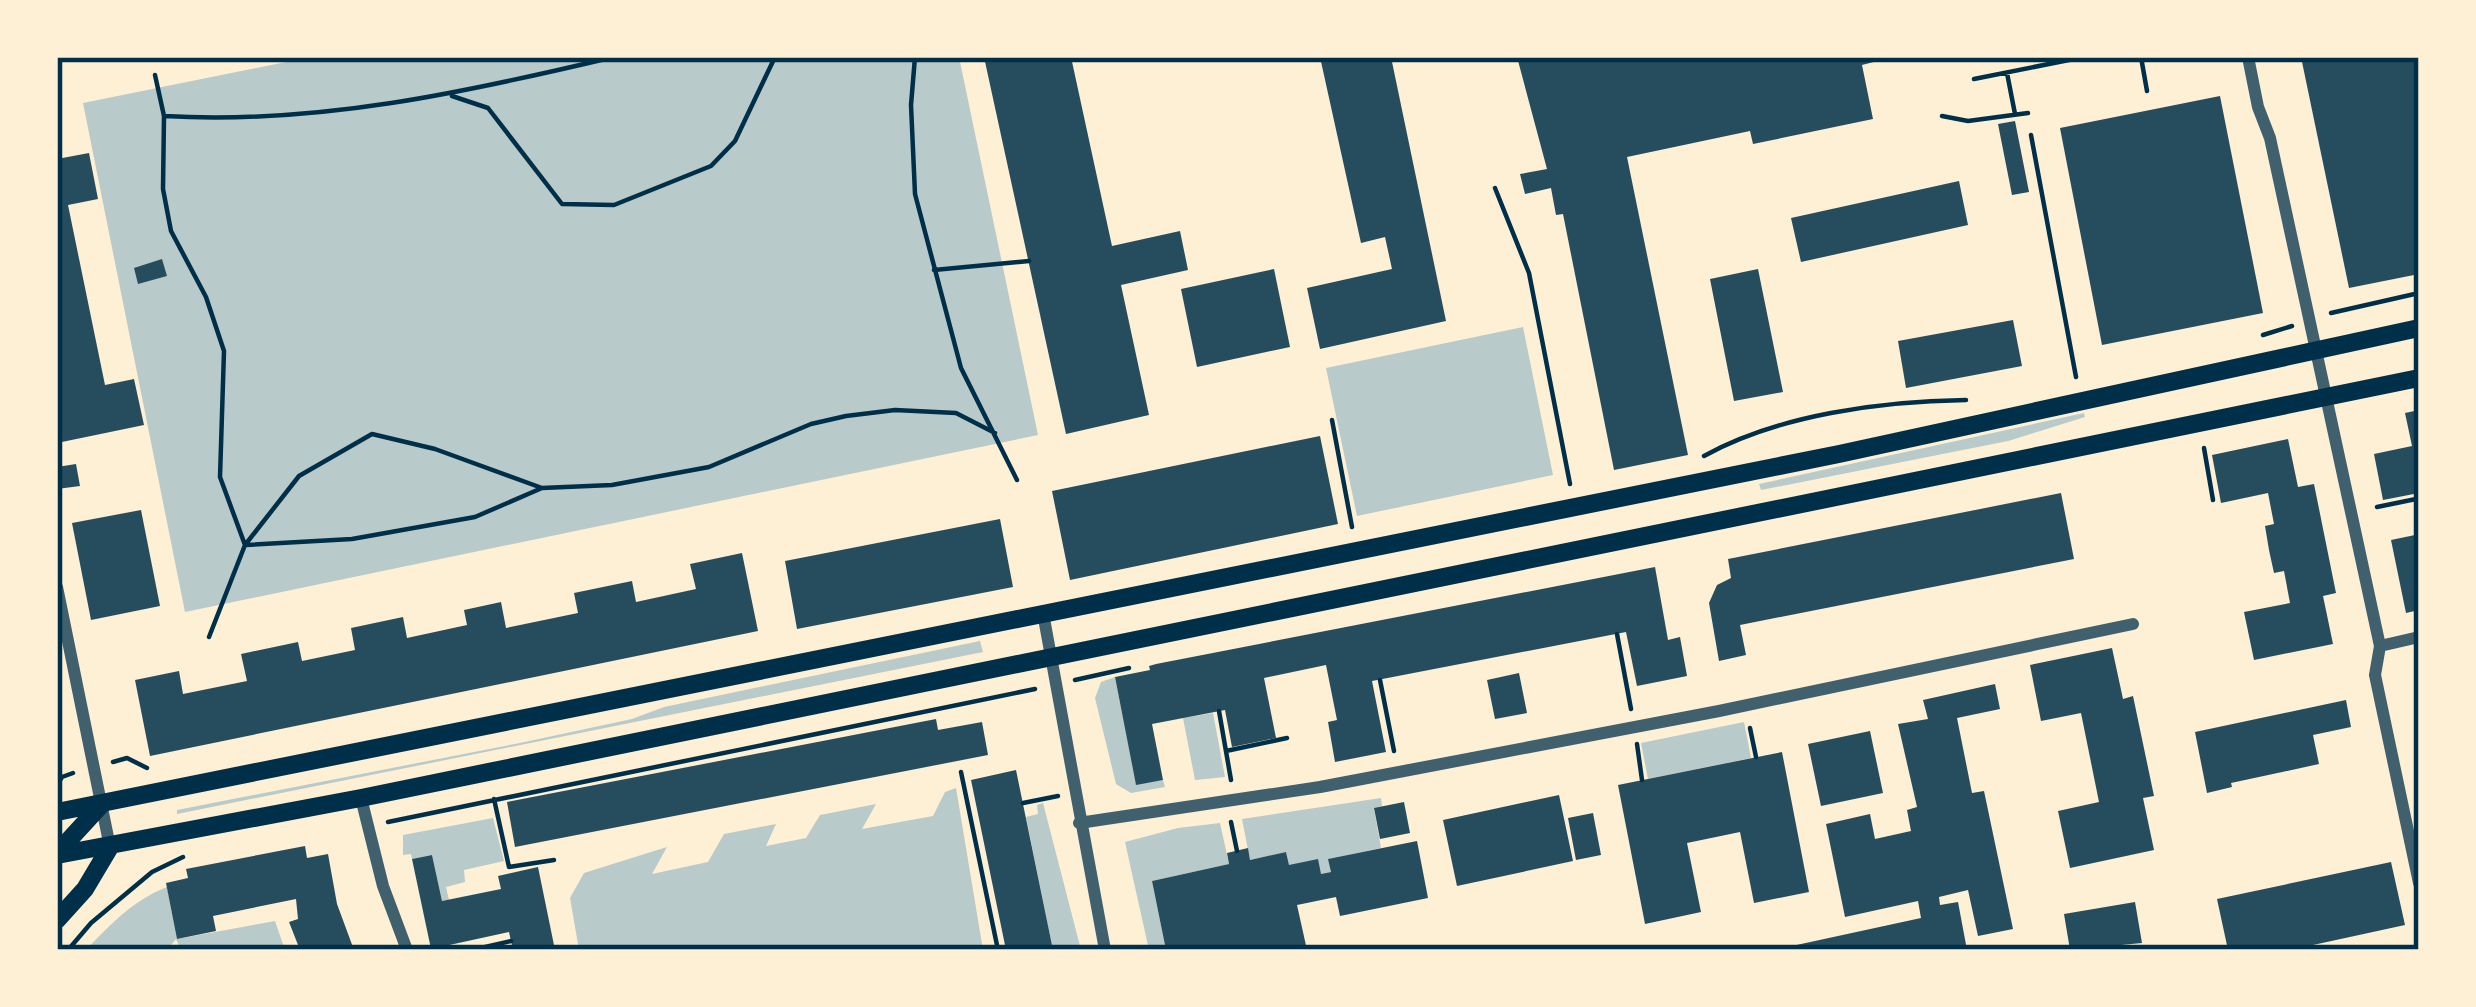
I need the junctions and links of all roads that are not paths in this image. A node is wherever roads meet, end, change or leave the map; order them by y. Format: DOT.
graph roads {
  1 [pos="2248,57"];
  2 [pos="2419,328"];
  3 [pos="2314,350"];
  4 [pos="2419,378"];
  5 [pos="2324,396"];
  6 [pos="57,587"];
  7 [pos="1043,614"];
  8 [pos="2133,624"];
  9 [pos="2419,637"];
  10 [pos="2380,646"];
  11 [pos="1051,654"];
  12 [pos="361,798"];
  13 [pos="102,804"];
  14 [pos="57,812"];
  15 [pos="1079,823"];
  16 [pos="110,847"];
  17 [pos="57,854"];
  18 [pos="2419,884"];
  19 [pos="57,920"];
  20 [pos="407,950"];
  21 [pos="1105,950"];
  1 -- 3 [label="street"];
  2 -- 3 [label="main road"];
  3 -- 5 [label="street"];
  3 -- 7 [label="main road"];
  4 -- 5 [label="main road"];
  5 -- 10 [label="street"];
  5 -- 11 [label="main road"];
  6 -- 13 [label="street"];
  7 -- 11 [label="street"];
  7 -- 13 [label="main road"];
  8 -- 15 [label="street"];
  9 -- 10 [label="street"];
  10 -- 18 [label="street"];
  11 -- 12 [label="main road"];
  11 -- 15 [label="street"];
  12 -- 16 [label="main road"];
  12 -- 20 [label="street"];
  13 -- 14 [label="main road"];
  13 -- 16 [label="street"];
  13 -- 17 [label="main road"];
  15 -- 21 [label="street"];
  16 -- 17 [label="main road"];
  16 -- 19 [label="main road"];
}
